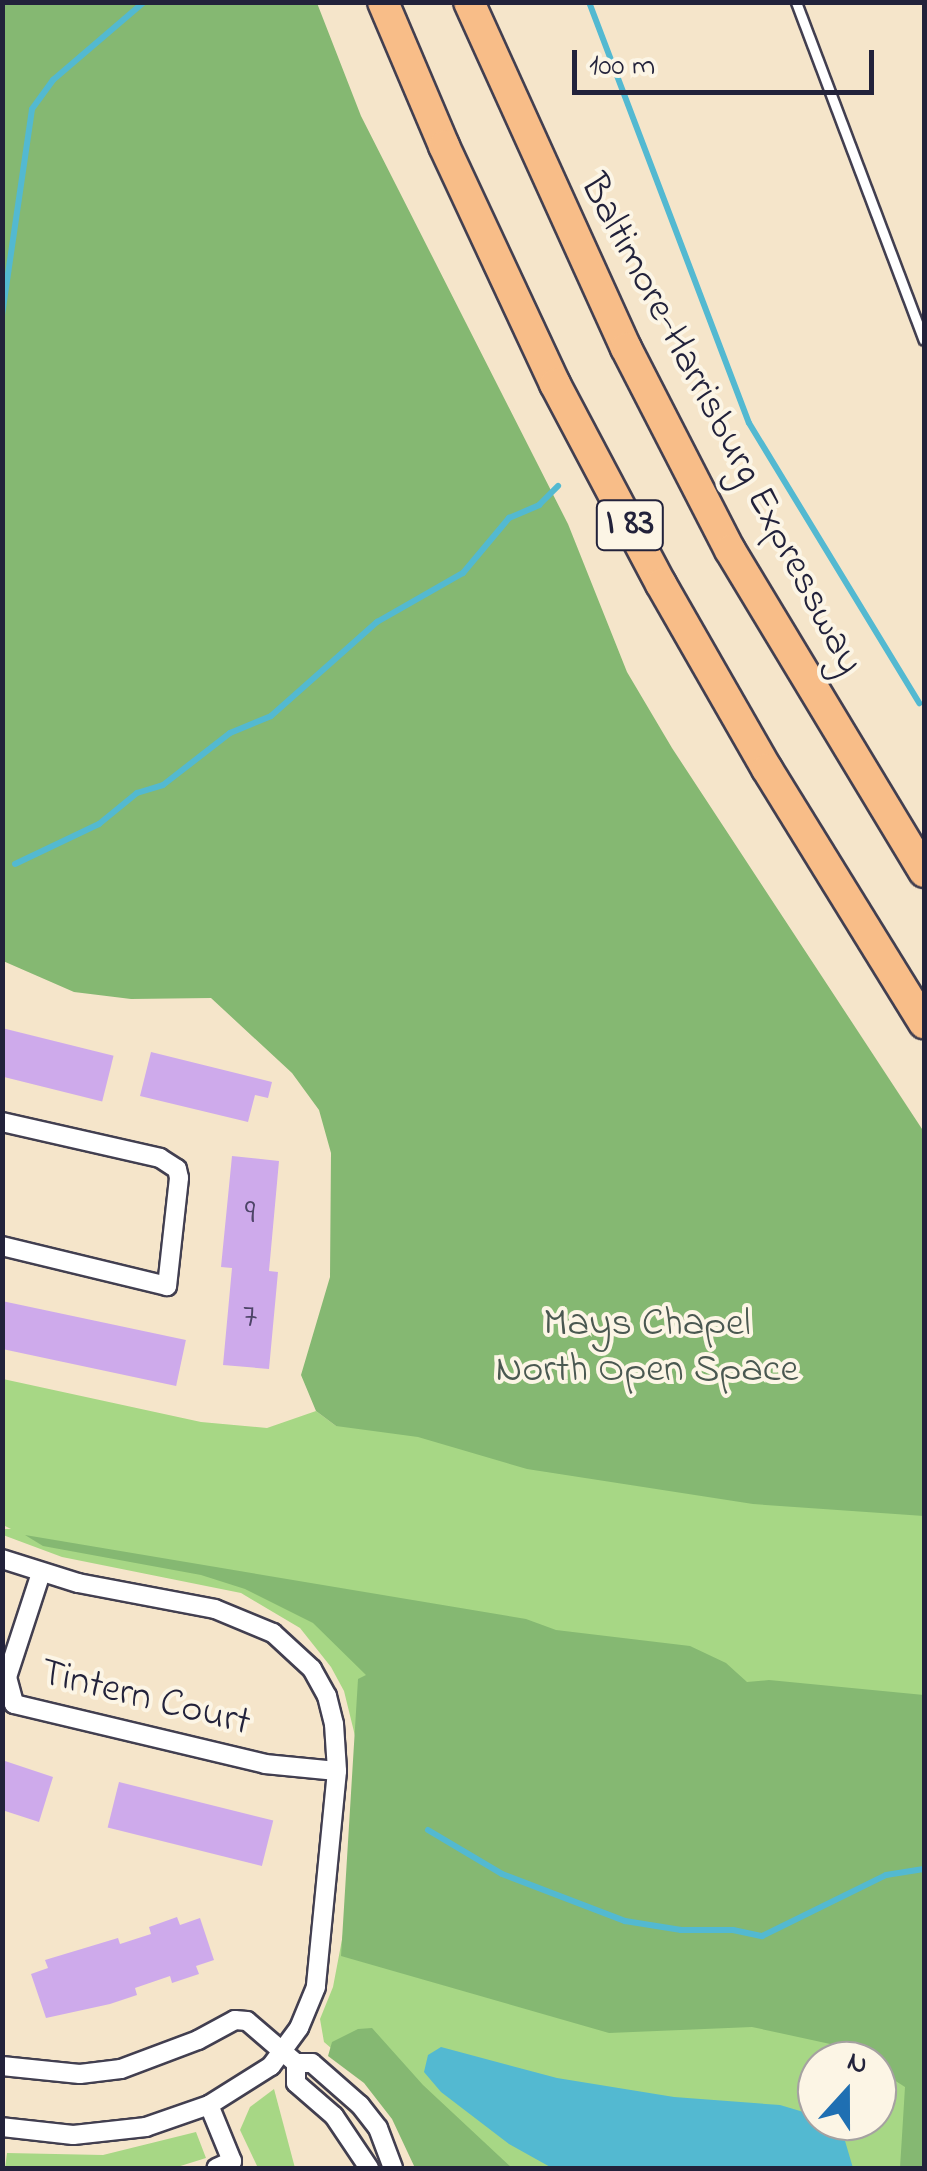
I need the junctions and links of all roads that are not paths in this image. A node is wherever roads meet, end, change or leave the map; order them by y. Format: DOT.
graph roads {
  1 [pos="383,2"];
  2 [pos="469,2"];
  3 [pos="796,2"];
  4 [pos="924,340"];
  5 [pos="924,872"];
  6 [pos="924,1022"];
  7 [pos="2,1122"];
  8 [pos="2,1246"];
  9 [pos="2,1560"];
  10 [pos="41,1574"];
  11 [pos="337,1771"];
  12 [pos="289,2058"];
  13 [pos="3,2068"];
  14 [pos="210,2105"];
  15 [pos="2,2127"];
  16 [pos="216,2168"];
  17 [pos="369,2168"];
  18 [pos="393,2168"];
  1 -- 6 [label="highway, I 83"];
  2 -- 5 [label="highway, Baltimore-Harrisburg Expressway / I 83"];
  3 -- 4 [label="lane"];
  7 -- 8 [label="street"];
  9 -- 10 [label="street"];
  10 -- 11 [label="street"];
  10 -- 11 [label="street, Tintern Court"];
  11 -- 12 [label="street"];
  12 -- 13 [label="street"];
  12 -- 14 [label="street"];
  12 -- 17 [label="street"];
  12 -- 18 [label="street"];
  14 -- 15 [label="street"];
  14 -- 16 [label="street"];
}
